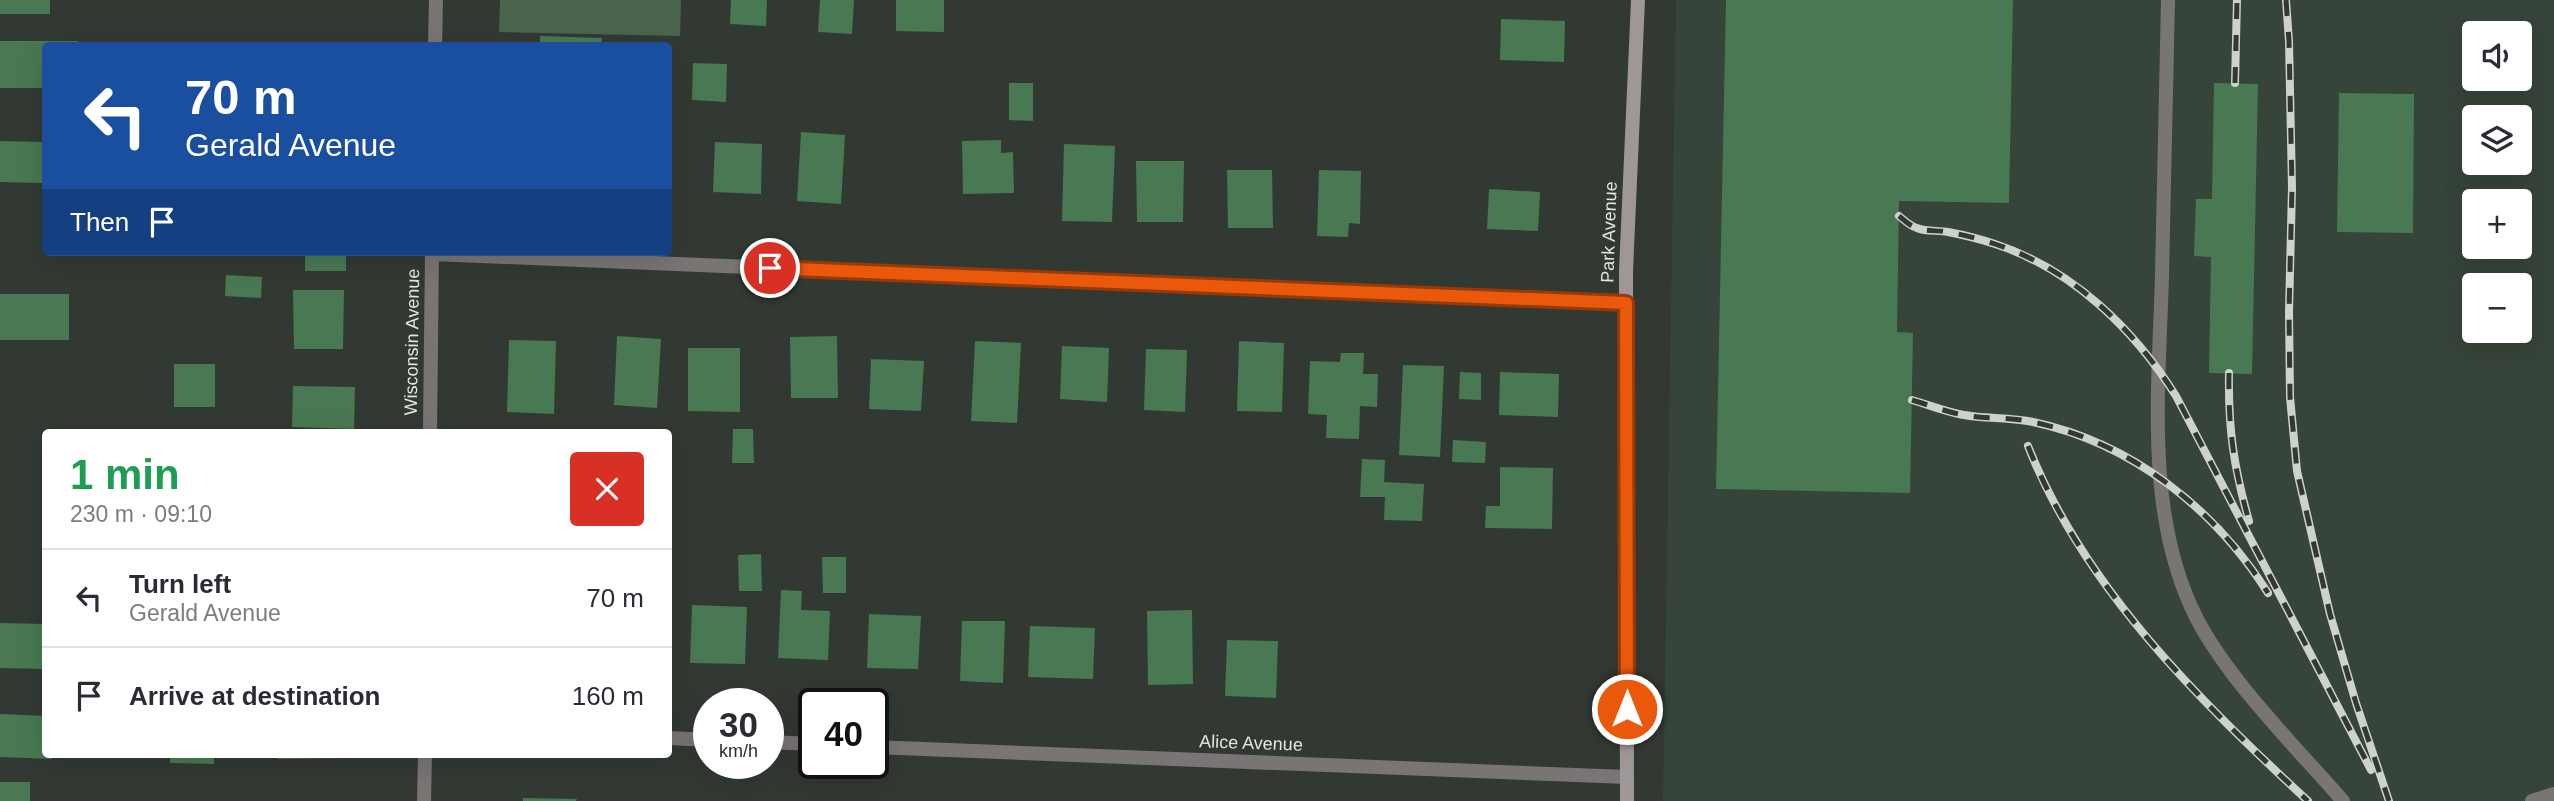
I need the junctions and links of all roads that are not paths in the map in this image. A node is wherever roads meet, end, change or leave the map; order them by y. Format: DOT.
graph roads {
  1 [pos="436,0"];
  2 [pos="1638,0"];
  3 [pos="2168,0"];
  4 [pos="435,42"];
  5 [pos="432,256"];
  6 [pos="504,256"];
  7 [pos="1626,303"];
  8 [pos="430,429"];
  9 [pos="672,738"];
  10 [pos="693,739"];
  11 [pos="889,748"];
  12 [pos="425,758"];
  13 [pos="1627,777"];
  14 [pos="2554,794"];
  15 [pos="424,801"];
  16 [pos="1627,801"];
  17 [pos="2343,801"];
  18 [pos="2532,801"];
  1 -- 4 [label="street"];
  2 -- 7 [label="street, Park Avenue"];
  3 -- 17 [label="street"];
  5 -- 8 [label="street, Wisconsin Avenue"];
  6 -- 7 [label="street"];
  7 -- 13 [label="street, Park Avenue"];
  9 -- 10 [label="street"];
  11 -- 13 [label="street, Alice Avenue"];
  12 -- 15 [label="street"];
  13 -- 16 [label="street, Park Avenue"];
  14 -- 18 [label="street"];
}
